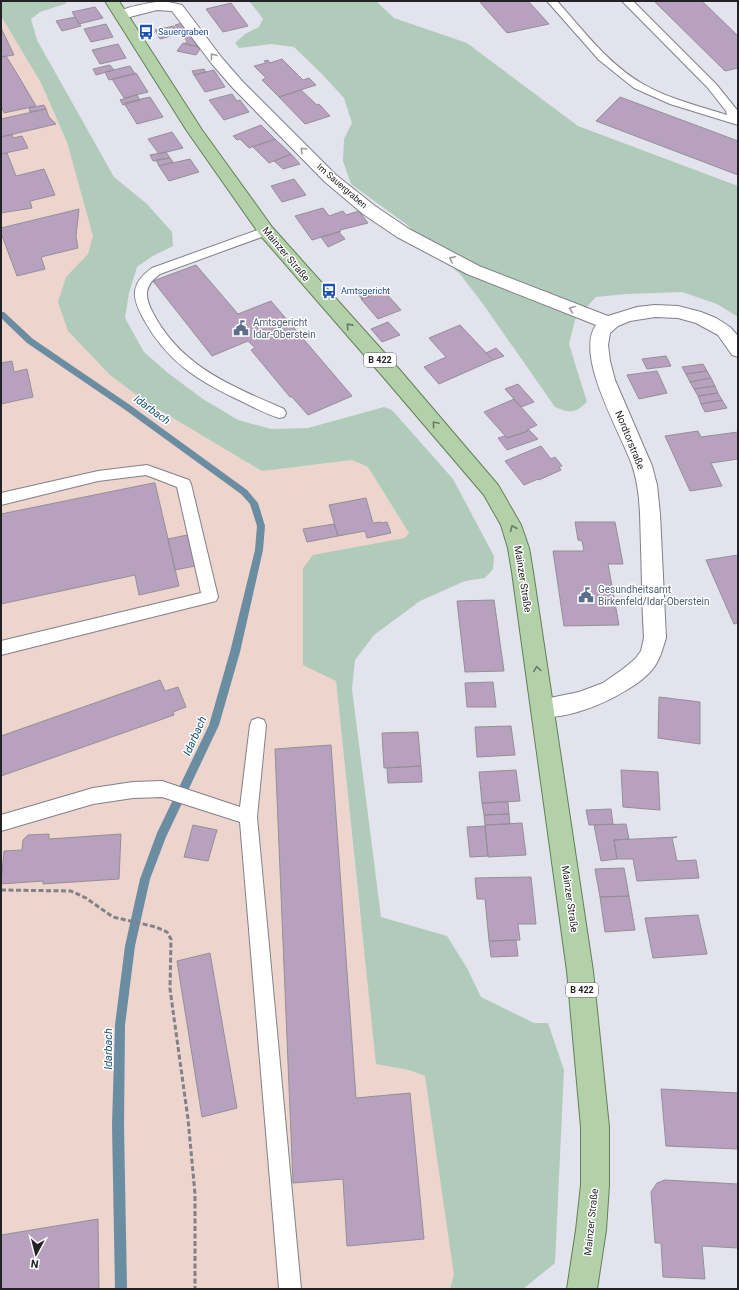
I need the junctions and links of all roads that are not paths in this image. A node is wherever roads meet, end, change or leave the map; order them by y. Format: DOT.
graph roads {
  1 [pos="552,1"];
  2 [pos="627,1"];
  3 [pos="117,8"];
  4 [pos="737,122"];
  5 [pos="266,231"];
  6 [pos="608,323"];
  7 [pos="738,351"];
  8 [pos="279,414"];
  9 [pos="1,499"];
  10 [pos="1,648"];
  11 [pos="543,708"];
  12 [pos="258,724"];
  13 [pos="248,817"];
  14 [pos="1,823"];
  15 [pos="581,1284"];
  16 [pos="290,1288"];
  1 -- 4 [label="lane"];
  2 -- 4 [label="lane"];
  3 -- 5 [label="main road, Mainzer Straße / B 422"];
  6 -- 3 [label="street, Im Sauergraben, one-way"];
  5 -- 8 [label="lane"];
  11 -- 5 [label="main road, Mainzer Straße / B 422, one-way"];
  6 -- 7 [label="street"];
  6 -- 11 [label="street, Nordtorstraße"];
  9 -- 10 [label="lane"];
  11 -- 15 [label="main road, Mainzer Straße / B 422"];
  12 -- 13 [label="lane"];
  13 -- 14 [label="lane"];
  13 -- 16 [label="lane"];
}
